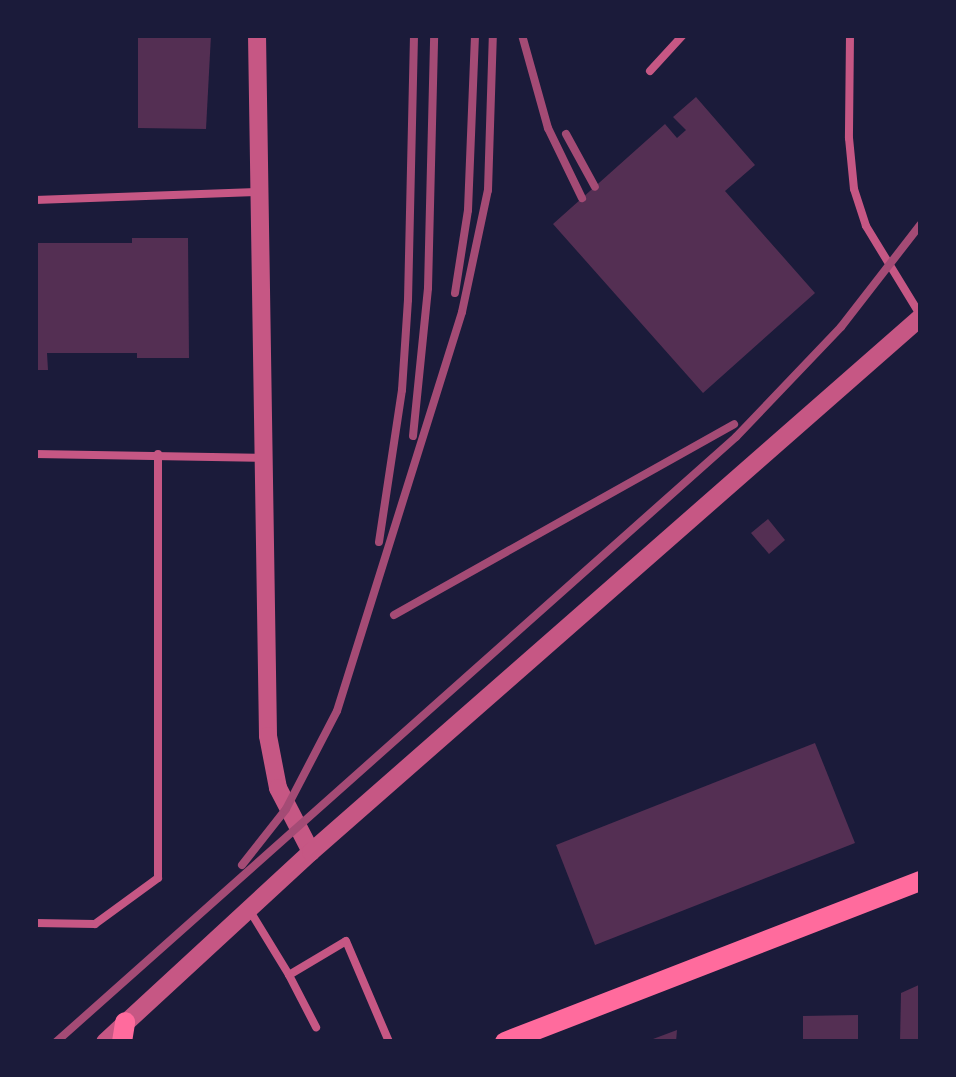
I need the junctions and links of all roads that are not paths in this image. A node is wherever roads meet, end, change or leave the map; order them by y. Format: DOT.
graph roads {
  1 [pos="256,35"];
  2 [pos="683,35"];
  3 [pos="850,35"];
  4 [pos="650,71"];
  5 [pos="256,192"];
  6 [pos="35,200"];
  7 [pos="921,317"];
  8 [pos="35,454"];
  9 [pos="158,454"];
  10 [pos="264,458"];
  11 [pos="310,852"];
  12 [pos="921,881"];
  13 [pos="249,909"];
  14 [pos="35,923"];
  15 [pos="288,975"];
  16 [pos="316,1028"];
  17 [pos="124,1032"];
  18 [pos="105,1042"];
  19 [pos="389,1042"];
  20 [pos="505,1042"];
  1 -- 5 [label="street"];
  2 -- 4 [label="lane"];
  3 -- 7 [label="lane"];
  5 -- 6 [label="lane"];
  5 -- 10 [label="street"];
  7 -- 11 [label="street"];
  8 -- 9 [label="lane"];
  9 -- 10 [label="lane"];
  9 -- 14 [label="lane"];
  10 -- 11 [label="street"];
  11 -- 13 [label="street"];
  12 -- 20 [label="main road"];
  13 -- 15 [label="lane"];
  13 -- 17 [label="street"];
  15 -- 16 [label="lane"];
  15 -- 19 [label="lane"];
  17 -- 18 [label="street"];
}
